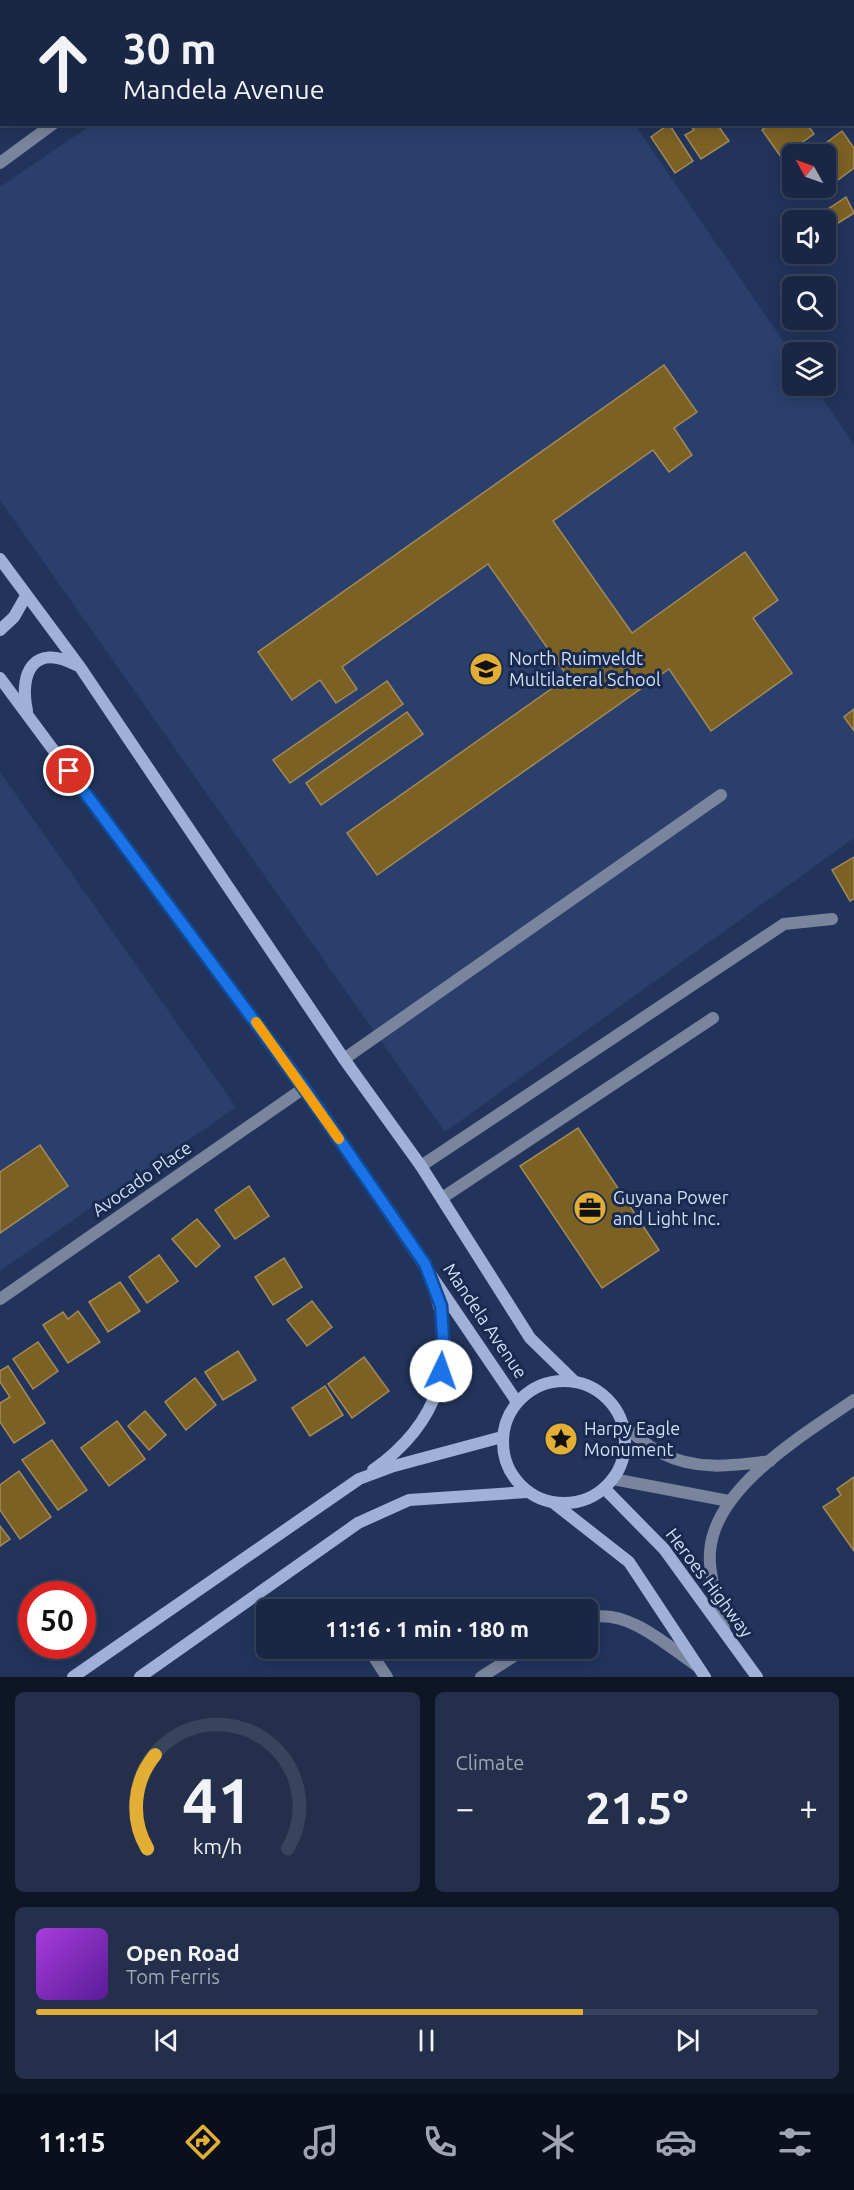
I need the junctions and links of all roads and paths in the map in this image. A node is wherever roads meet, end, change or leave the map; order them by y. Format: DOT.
graph roads {
  1 [pos="50,126"];
  2 [pos="0,164"];
  3 [pos="0,559"];
  4 [pos="26,596"];
  5 [pos="0,630"];
  6 [pos="80,666"];
  7 [pos="0,678"];
  8 [pos="28,715"];
  9 [pos="721,795"];
  10 [pos="832,919"];
  11 [pos="713,1018"];
  12 [pos="344,1059"];
  13 [pos="304,1088"];
  14 [pos="421,1166"];
  15 [pos="442,1198"];
  16 [pos="425,1264"];
  17 [pos="0,1299"];
  18 [pos="575,1382"];
  19 [pos="854,1400"];
  20 [pos="517,1402"];
  21 [pos="623,1425"];
  22 [pos="502,1437"];
  23 [pos="771,1461"];
  24 [pos="359,1479"];
  25 [pos="613,1479"];
  26 [pos="604,1488"];
  27 [pos="527,1492"];
  28 [pos="729,1502"];
  29 [pos="555,1504"];
  30 [pos="598,1616"];
  31 [pos="724,1633"];
  32 [pos="375,1659"];
  33 [pos="510,1659"];
  34 [pos="697,1666"];
  35 [pos="73,1677"];
  36 [pos="141,1677"];
  37 [pos="387,1677"];
  38 [pos="481,1677"];
  39 [pos="705,1677"];
  40 [pos="756,1677"];
  1 -- 2 [label="street"];
  3 -- 4 [label="main road"];
  4 -- 5 [label="main road"];
  4 -- 6 [label="main road"];
  6 -- 8 [label="main road"];
  6 -- 12 [label="main road"];
  7 -- 8 [label="main road, Mandela Avenue"];
  8 -- 13 [label="main road, Mandela Avenue"];
  9 -- 12 [label="street"];
  10 -- 14 [label="street"];
  11 -- 15 [label="street"];
  12 -- 14 [label="main road"];
  13 -- 16 [label="main road, Mandela Avenue"];
  13 -- 17 [label="street, Avocado Place"];
  14 -- 15 [label="main road"];
  15 -- 18 [label="main road"];
  16 -- 20 [label="main road, Mandela Avenue"];
  16 -- 24 [label="main road"];
  18 -- 20 [label="main road"];
  18 -- 21 [label="main road"];
  19 -- 23 [label="street"];
  20 -- 22 [label="main road"];
  21 -- 23 [label="street"];
  21 -- 25 [label="main road"];
  22 -- 24 [label="main road"];
  22 -- 27 [label="main road"];
  23 -- 28 [label="street"];
  24 -- 35 [label="main road"];
  25 -- 26 [label="main road"];
  25 -- 28 [label="street"];
  26 -- 29 [label="main road"];
  26 -- 31 [label="main road, Heroes Highway"];
  27 -- 29 [label="main road"];
  27 -- 36 [label="main road"];
  28 -- 31 [label="street"];
  29 -- 34 [label="main road"];
  30 -- 34 [label="street"];
  31 -- 40 [label="main road, Heroes Highway"];
  32 -- 37 [label="street"];
  33 -- 38 [label="street"];
  34 -- 39 [label="main road"];
}
